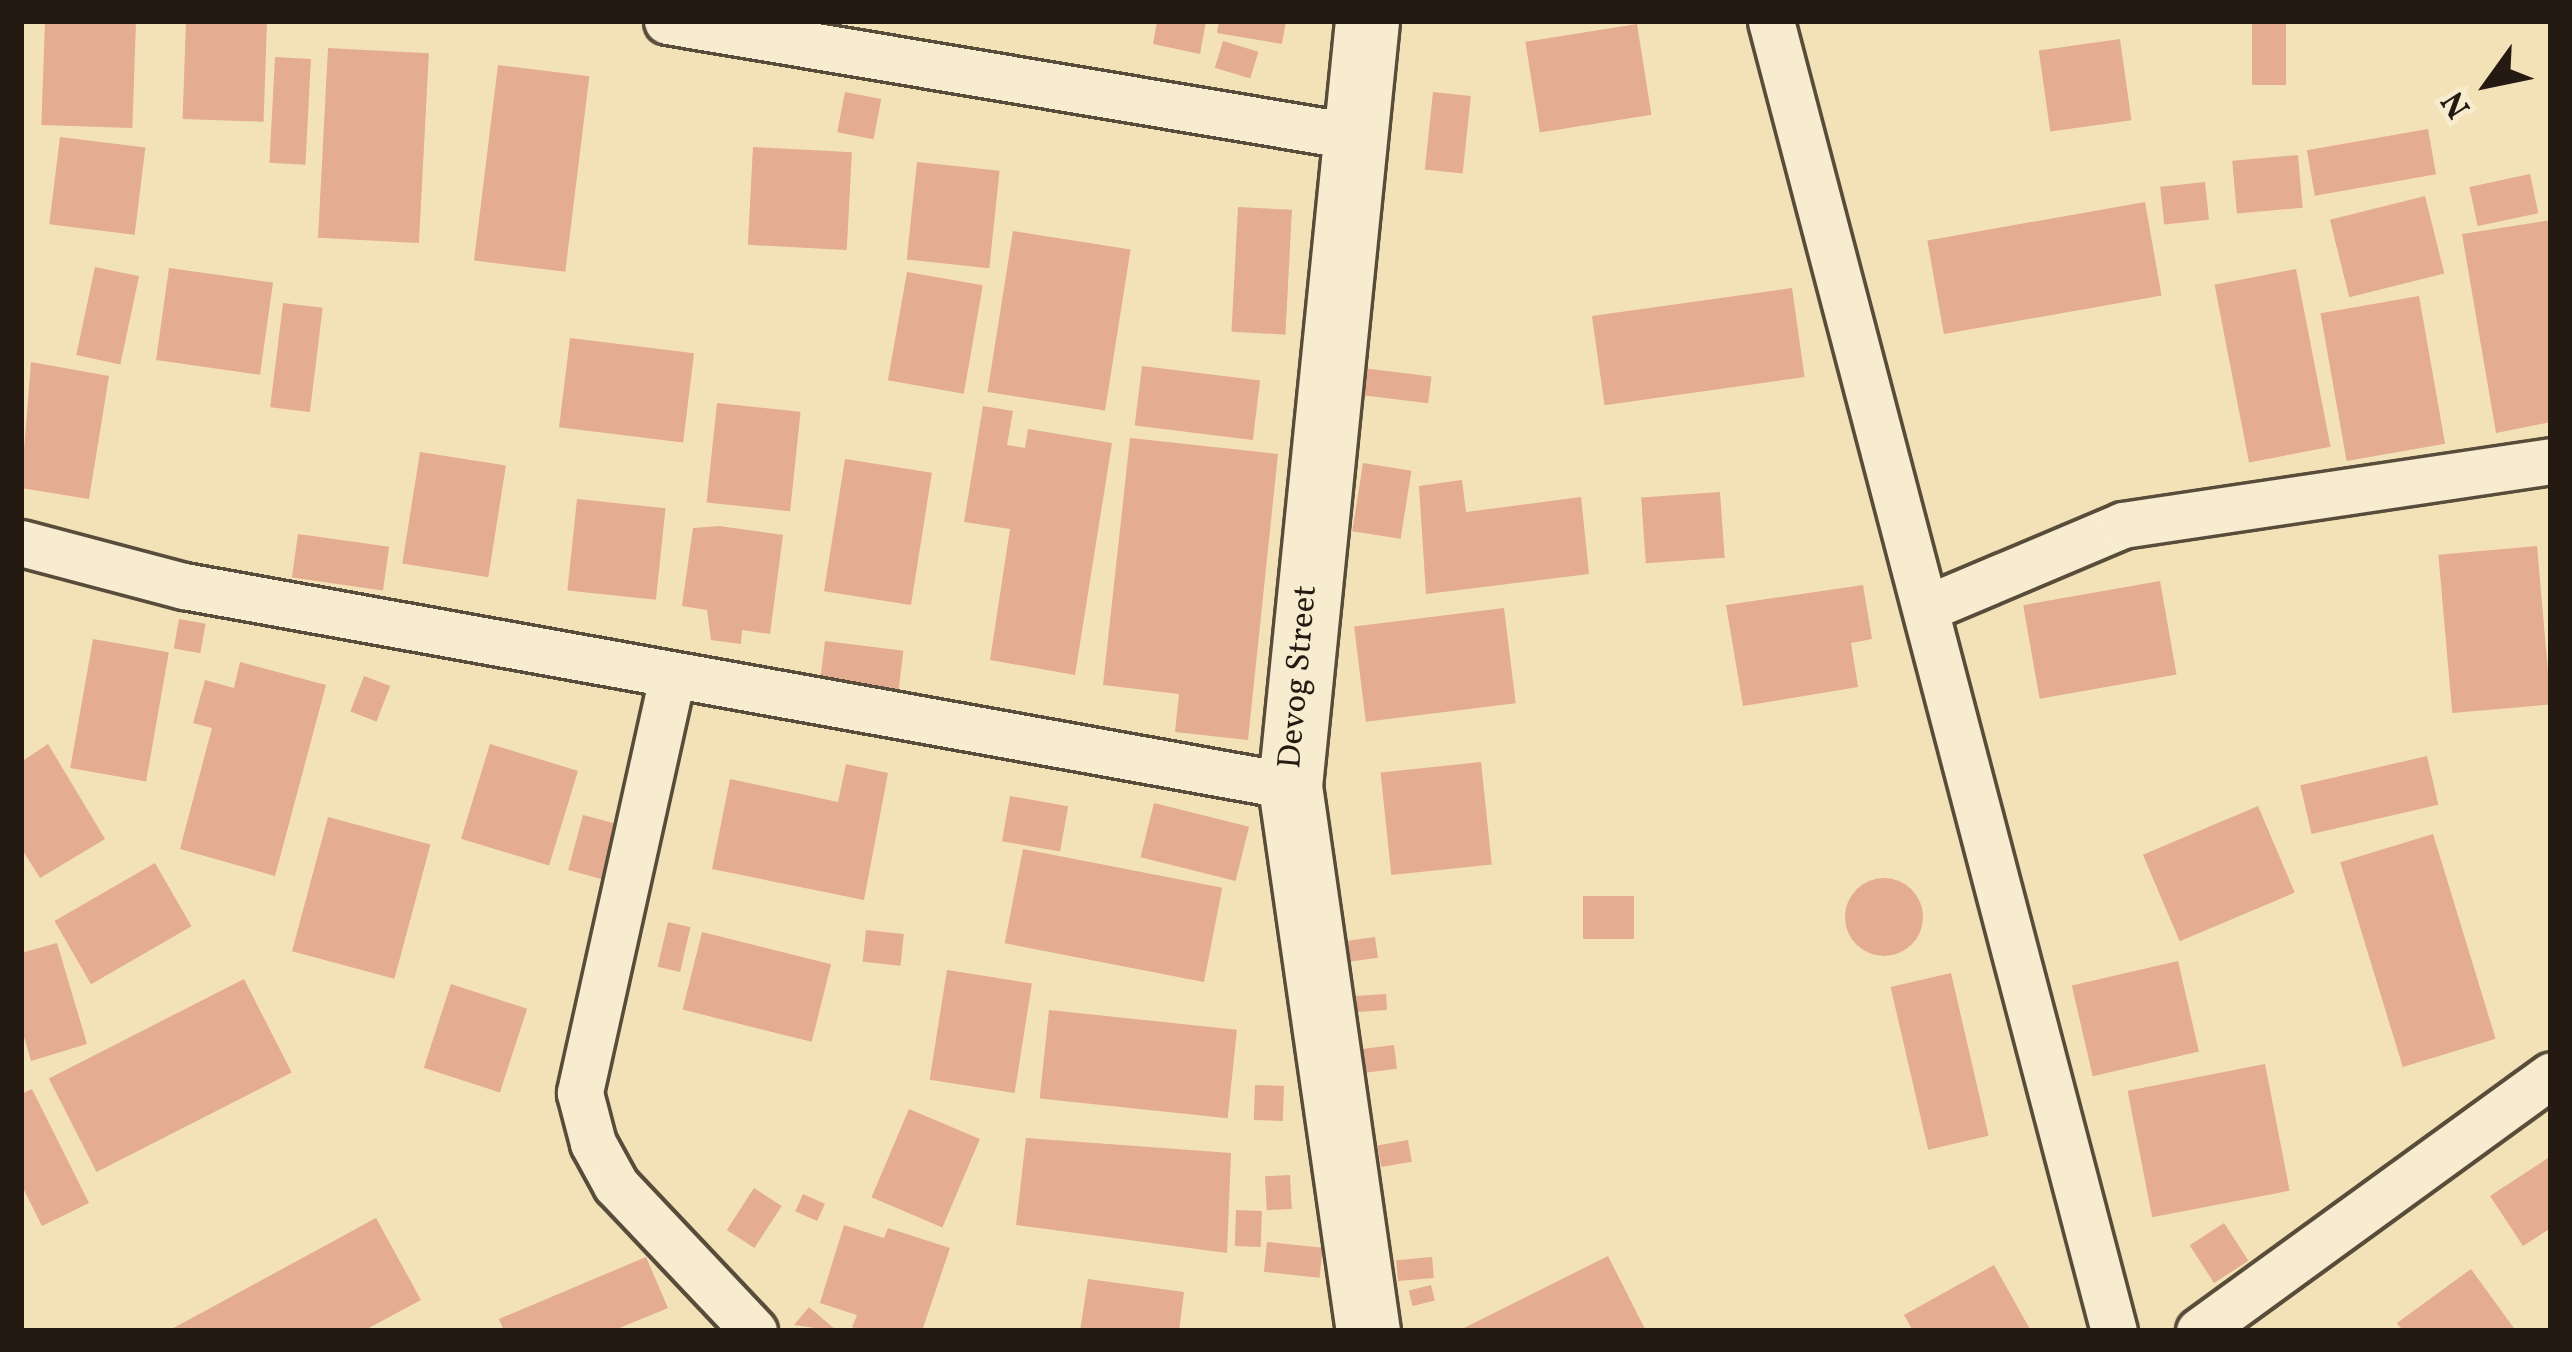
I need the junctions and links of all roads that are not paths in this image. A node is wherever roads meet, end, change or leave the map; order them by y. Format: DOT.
graph roads {
  1 [pos="667,21"];
  2 [pos="1367,21"];
  3 [pos="1771,21"];
  4 [pos="717,25"];
  5 [pos="1351,136"];
  6 [pos="2551,461"];
  7 [pos="21,542"];
  8 [pos="1929,607"];
  9 [pos="672,677"];
  10 [pos="1290,786"];
  11 [pos="2551,1076"];
  12 [pos="736,1328"];
  13 [pos="1368,1331"];
  14 [pos="2114,1331"];
  15 [pos="2199,1331"];
  1 -- 4 [label="street"];
  2 -- 5 [label="street, Devog Street"];
  3 -- 8 [label="street"];
  4 -- 5 [label="street"];
  5 -- 10 [label="street, Devog Street"];
  6 -- 8 [label="street"];
  7 -- 9 [label="street"];
  8 -- 14 [label="street"];
  9 -- 10 [label="street"];
  9 -- 12 [label="street"];
  10 -- 13 [label="street, Devog Street"];
  11 -- 15 [label="street"];
}
